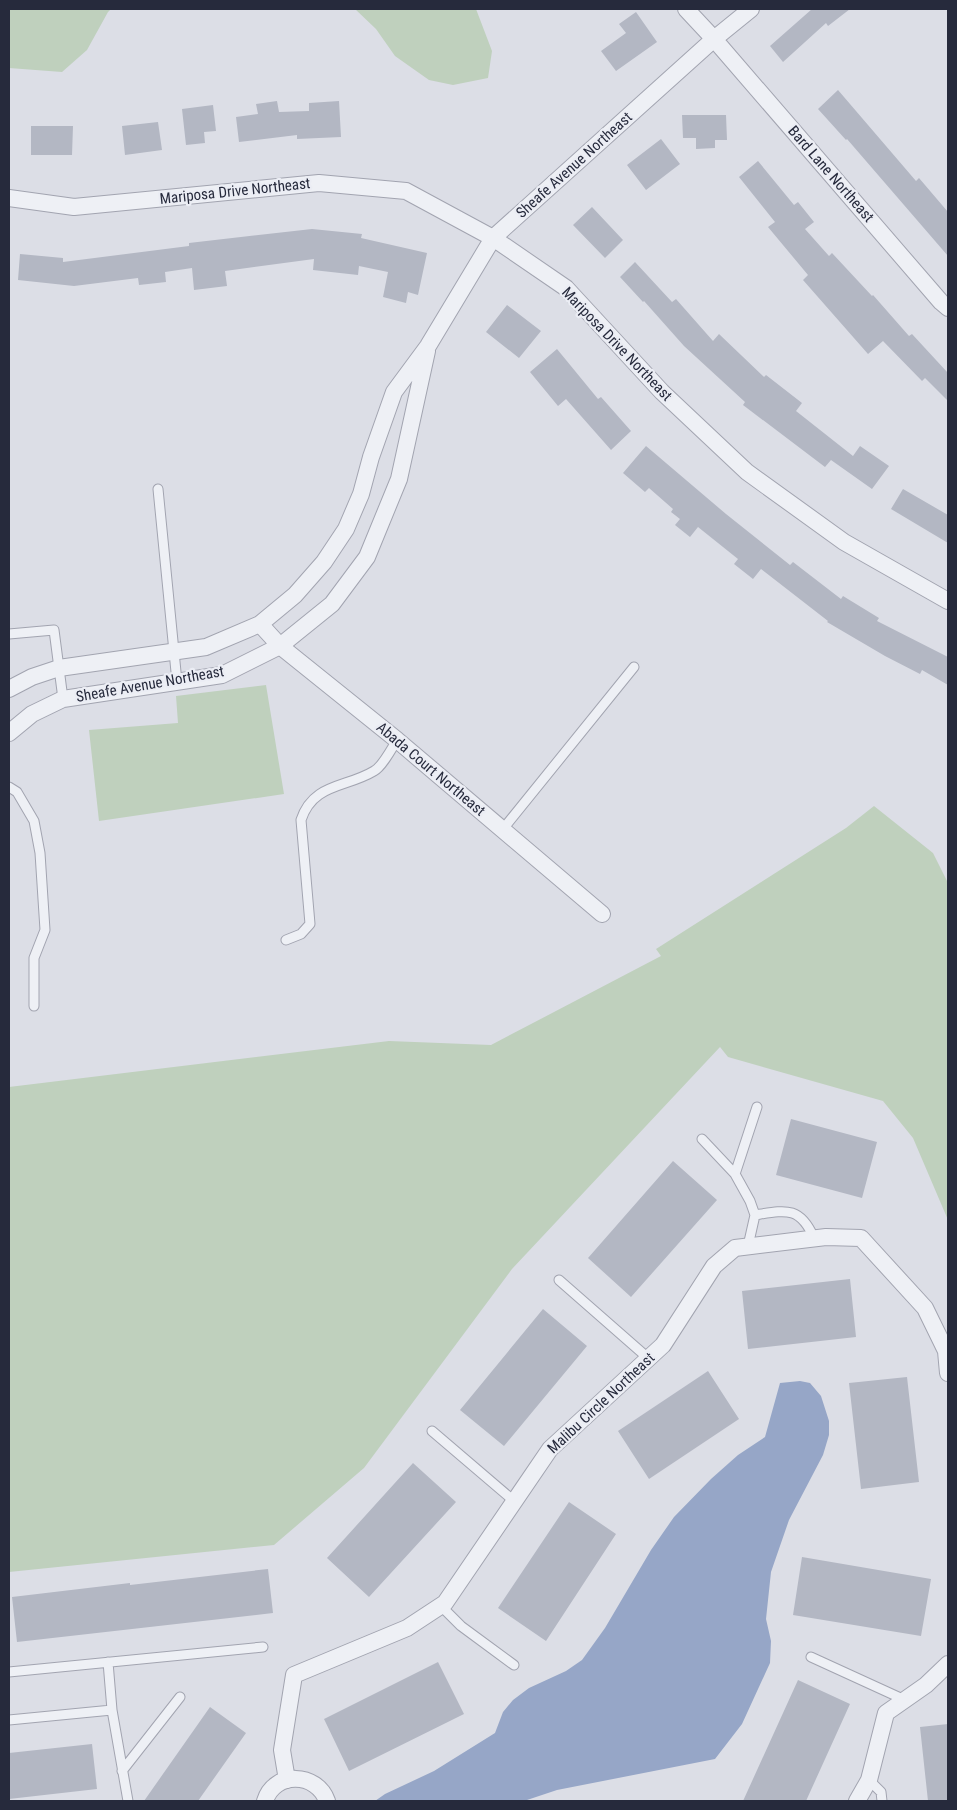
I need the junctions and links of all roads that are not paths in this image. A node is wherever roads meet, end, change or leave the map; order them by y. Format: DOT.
graph roads {
  1 [pos="686,9"];
  2 [pos="751,9"];
  3 [pos="714,39"];
  4 [pos="9,198"];
  5 [pos="493,238"];
  6 [pos="948,308"];
  7 [pos="428,346"];
  8 [pos="158,489"];
  9 [pos="948,601"];
  10 [pos="260,624"];
  11 [pos="9,634"];
  12 [pos="280,646"];
  13 [pos="174,652"];
  14 [pos="634,667"];
  15 [pos="59,668"];
  16 [pos="177,682"];
  17 [pos="9,689"];
  18 [pos="63,698"];
  19 [pos="9,732"];
  20 [pos="397,740"];
  21 [pos="9,787"];
  22 [pos="503,829"];
  23 [pos="602,914"];
  24 [pos="286,940"];
  25 [pos="34,1006"];
  26 [pos="757,1108"];
  27 [pos="702,1139"];
  28 [pos="735,1174"];
  29 [pos="754,1215"];
  30 [pos="814,1238"];
  31 [pos="748,1246"];
  32 [pos="559,1280"];
  33 [pos="648,1358"];
  34 [pos="948,1373"];
  35 [pos="432,1431"];
  36 [pos="514,1501"];
  37 [pos="441,1606"];
  38 [pos="263,1647"];
  39 [pos="811,1657"];
  40 [pos="108,1662"];
  41 [pos="948,1664"];
  42 [pos="514,1665"];
  43 [pos="9,1672"];
  44 [pos="180,1697"];
  45 [pos="905,1700"];
  46 [pos="112,1710"];
  47 [pos="9,1720"];
  48 [pos="122,1771"];
  49 [pos="287,1780"];
  50 [pos="869,1780"];
  51 [pos="128,1801"];
  52 [pos="265,1801"];
  53 [pos="327,1801"];
  54 [pos="857,1801"];
  55 [pos="882,1801"];
  1 -- 3 [label="street, Bard Lane Northeast"];
  2 -- 3 [label="street, Sheafe Avenue Northeast"];
  3 -- 5 [label="street, Sheafe Avenue Northeast"];
  3 -- 6 [label="street, Bard Lane Northeast"];
  4 -- 5 [label="street, Mariposa Drive Northeast"];
  5 -- 7 [label="street, Sheafe Avenue Northeast"];
  5 -- 9 [label="street, Mariposa Drive Northeast"];
  7 -- 10 [label="street, Sheafe Avenue Northeast"];
  7 -- 12 [label="street, Sheafe Avenue Northeast"];
  8 -- 13 [label="lane"];
  10 -- 12 [label="street, Abada Court Northeast"];
  10 -- 13 [label="street, Sheafe Avenue Northeast"];
  11 -- 15 [label="lane"];
  12 -- 16 [label="street, Sheafe Avenue Northeast"];
  12 -- 20 [label="street, Abada Court Northeast"];
  13 -- 15 [label="street, Sheafe Avenue Northeast"];
  13 -- 16 [label="lane"];
  14 -- 22 [label="lane"];
  15 -- 17 [label="street, Sheafe Avenue Northeast"];
  15 -- 18 [label="lane"];
  16 -- 18 [label="street, Sheafe Avenue Northeast"];
  18 -- 19 [label="street, Sheafe Avenue Northeast"];
  20 -- 22 [label="street, Abada Court Northeast"];
  20 -- 24 [label="lane"];
  21 -- 25 [label="lane"];
  22 -- 23 [label="street, Abada Court Northeast"];
  26 -- 28 [label="lane"];
  27 -- 28 [label="lane"];
  28 -- 29 [label="lane"];
  29 -- 30 [label="lane"];
  29 -- 31 [label="lane"];
  30 -- 31 [label="street, Malibu Circle Northeast"];
  30 -- 34 [label="street, Malibu Circle Northeast"];
  31 -- 33 [label="street, Malibu Circle Northeast"];
  32 -- 33 [label="lane"];
  33 -- 36 [label="street, Malibu Circle Northeast"];
  35 -- 36 [label="lane"];
  36 -- 37 [label="street, Malibu Circle Northeast"];
  37 -- 42 [label="lane"];
  37 -- 49 [label="street, Malibu Circle Northeast"];
  38 -- 40 [label="lane"];
  39 -- 45 [label="lane"];
  40 -- 43 [label="lane"];
  40 -- 46 [label="lane"];
  41 -- 45 [label="street"];
  44 -- 48 [label="lane"];
  45 -- 50 [label="street"];
  46 -- 47 [label="lane"];
  46 -- 48 [label="lane"];
  48 -- 51 [label="lane"];
  49 -- 52 [label="street"];
  49 -- 53 [label="street"];
  50 -- 54 [label="street"];
  50 -- 55 [label="lane"];
}
